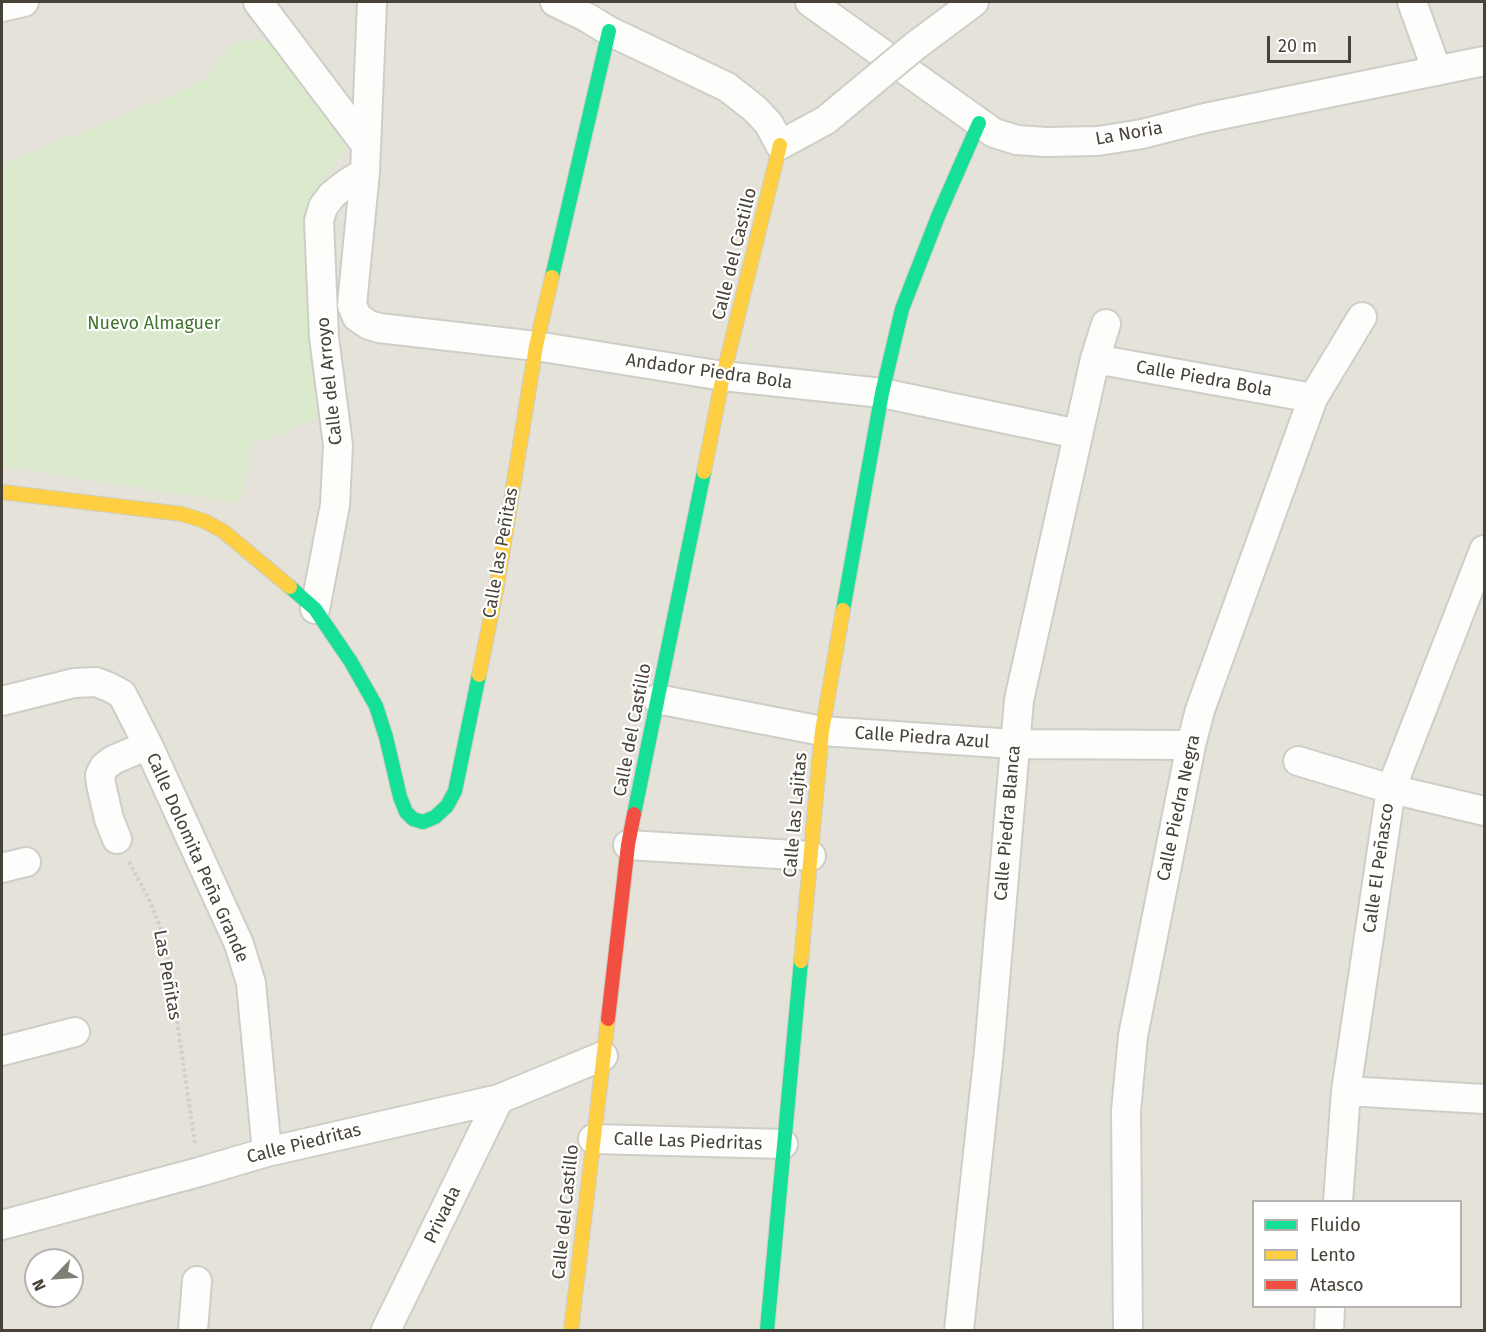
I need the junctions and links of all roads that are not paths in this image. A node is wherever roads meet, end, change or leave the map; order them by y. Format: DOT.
graph roads {
  1 [pos="24,2"];
  2 [pos="258,2"];
  3 [pos="372,2"];
  4 [pos="555,2"];
  5 [pos="810,2"];
  6 [pos="974,2"];
  7 [pos="1412,2"];
  8 [pos="2,8"];
  9 [pos="598,17"];
  10 [pos="1485,61"];
  11 [pos="1437,71"];
  12 [pos="979,123"];
  13 [pos="780,145"];
  14 [pos="365,158"];
  15 [pos="352,305"];
  16 [pos="1362,317"];
  17 [pos="1106,324"];
  18 [pos="536,346"];
  19 [pos="1095,359"];
  20 [pos="723,376"];
  21 [pos="882,393"];
  22 [pos="1314,398"];
  23 [pos="1078,434"];
  24 [pos="2,492"];
  25 [pos="1485,550"];
  26 [pos="315,609"];
  27 [pos="657,699"];
  28 [pos="2,701"];
  29 [pos="822,731"];
  30 [pos="1014,744"];
  31 [pos="148,745"];
  32 [pos="1191,745"];
  33 [pos="1298,761"];
  34 [pos="1390,789"];
  35 [pos="1485,811"];
  36 [pos="117,839"];
  37 [pos="628,844"];
  38 [pos="811,856"];
  39 [pos="75,1032"];
  40 [pos="2,1051"];
  41 [pos="603,1056"];
  42 [pos="1346,1091"];
  43 [pos="499,1099"];
  44 [pos="1485,1100"];
  45 [pos="444,1111"];
  46 [pos="593,1139"];
  47 [pos="783,1144"];
  48 [pos="267,1152"];
  49 [pos="472,1155"];
  50 [pos="1338,1200"];
  51 [pos="2,1226"];
  52 [pos="197,1281"];
  53 [pos="1330,1308"];
  54 [pos="193,1330"];
  55 [pos="387,1330"];
  56 [pos="571,1330"];
  57 [pos="767,1330"];
  58 [pos="958,1330"];
  59 [pos="1128,1330"];
  60 [pos="1329,1330"];
  1 -- 8 [label="street"];
  2 -- 14 [label="street"];
  3 -- 14 [label="street, Calle del Arroyo"];
  4 -- 9 [label="street"];
  5 -- 12 [label="street, La Noria"];
  6 -- 13 [label="street, bridge"];
  7 -- 11 [label="street"];
  9 -- 13 [label="street"];
  9 -- 18 [label="street, Calle las Peñitas"];
  10 -- 11 [label="street, La Noria"];
  11 -- 12 [label="street, La Noria"];
  12 -- 21 [label="street, Calle las Lajitas"];
  13 -- 20 [label="street, Calle del Castillo"];
  14 -- 15 [label="street, Calle del Arroyo"];
  14 -- 26 [label="street, Calle del Arroyo"];
  15 -- 18 [label="street, Andador Piedra Bola"];
  16 -- 22 [label="street, Calle Piedra Negra"];
  17 -- 19 [label="street, Calle Piedra Blanca"];
  18 -- 20 [label="street, Andador Piedra Bola"];
  18 -- 26 [label="street, Calle las Peñitas"];
  19 -- 22 [label="street, Calle Piedra Bola"];
  19 -- 23 [label="street, Calle Piedra Blanca"];
  20 -- 21 [label="street, Andador Piedra Bola"];
  20 -- 27 [label="street, Calle del Castillo"];
  21 -- 23 [label="street, Andador Piedra Bola"];
  21 -- 29 [label="street, Calle las Lajitas"];
  22 -- 32 [label="street, Calle Piedra Negra"];
  23 -- 30 [label="street, Calle Piedra Blanca"];
  24 -- 26 [label="street, Calle las Peñitas"];
  25 -- 34 [label="street, Calle El Peñasco"];
  27 -- 29 [label="street, Calle Piedra Azul"];
  27 -- 37 [label="street, Calle del Castillo"];
  28 -- 31 [label="street, Calle Dolomita Peña Grande"];
  29 -- 30 [label="street, Calle Piedra Azul"];
  29 -- 38 [label="street, Calle las Lajitas"];
  30 -- 32 [label="street, Calle Piedra Azul"];
  30 -- 58 [label="street, Calle Piedra Blanca"];
  31 -- 36 [label="street"];
  31 -- 48 [label="street, Calle Dolomita Peña Grande"];
  32 -- 59 [label="street, Calle Piedra Negra"];
  33 -- 34 [label="street"];
  34 -- 35 [label="street"];
  34 -- 42 [label="street, Calle El Peñasco"];
  37 -- 38 [label="street"];
  37 -- 41 [label="street, Calle del Castillo"];
  38 -- 47 [label="street, Calle las Lajitas"];
  39 -- 40 [label="street"];
  41 -- 43 [label="street, Calle Piedritas"];
  41 -- 46 [label="street, Calle del Castillo"];
  42 -- 44 [label="street"];
  42 -- 50 [label="street, Calle El Peñasco"];
  43 -- 45 [label="street, Calle Piedritas"];
  43 -- 49 [label="street, Privada"];
  45 -- 48 [label="street, Calle Piedritas"];
  45 -- 49 [label="street"];
  46 -- 47 [label="street, Calle Las Piedritas"];
  46 -- 56 [label="street, Calle del Castillo"];
  47 -- 57 [label="street, Calle las Lajitas"];
  48 -- 51 [label="street, Calle Piedritas"];
  49 -- 55 [label="street, Privada"];
  52 -- 54 [label="street"];
  53 -- 60 [label="street"];
}
